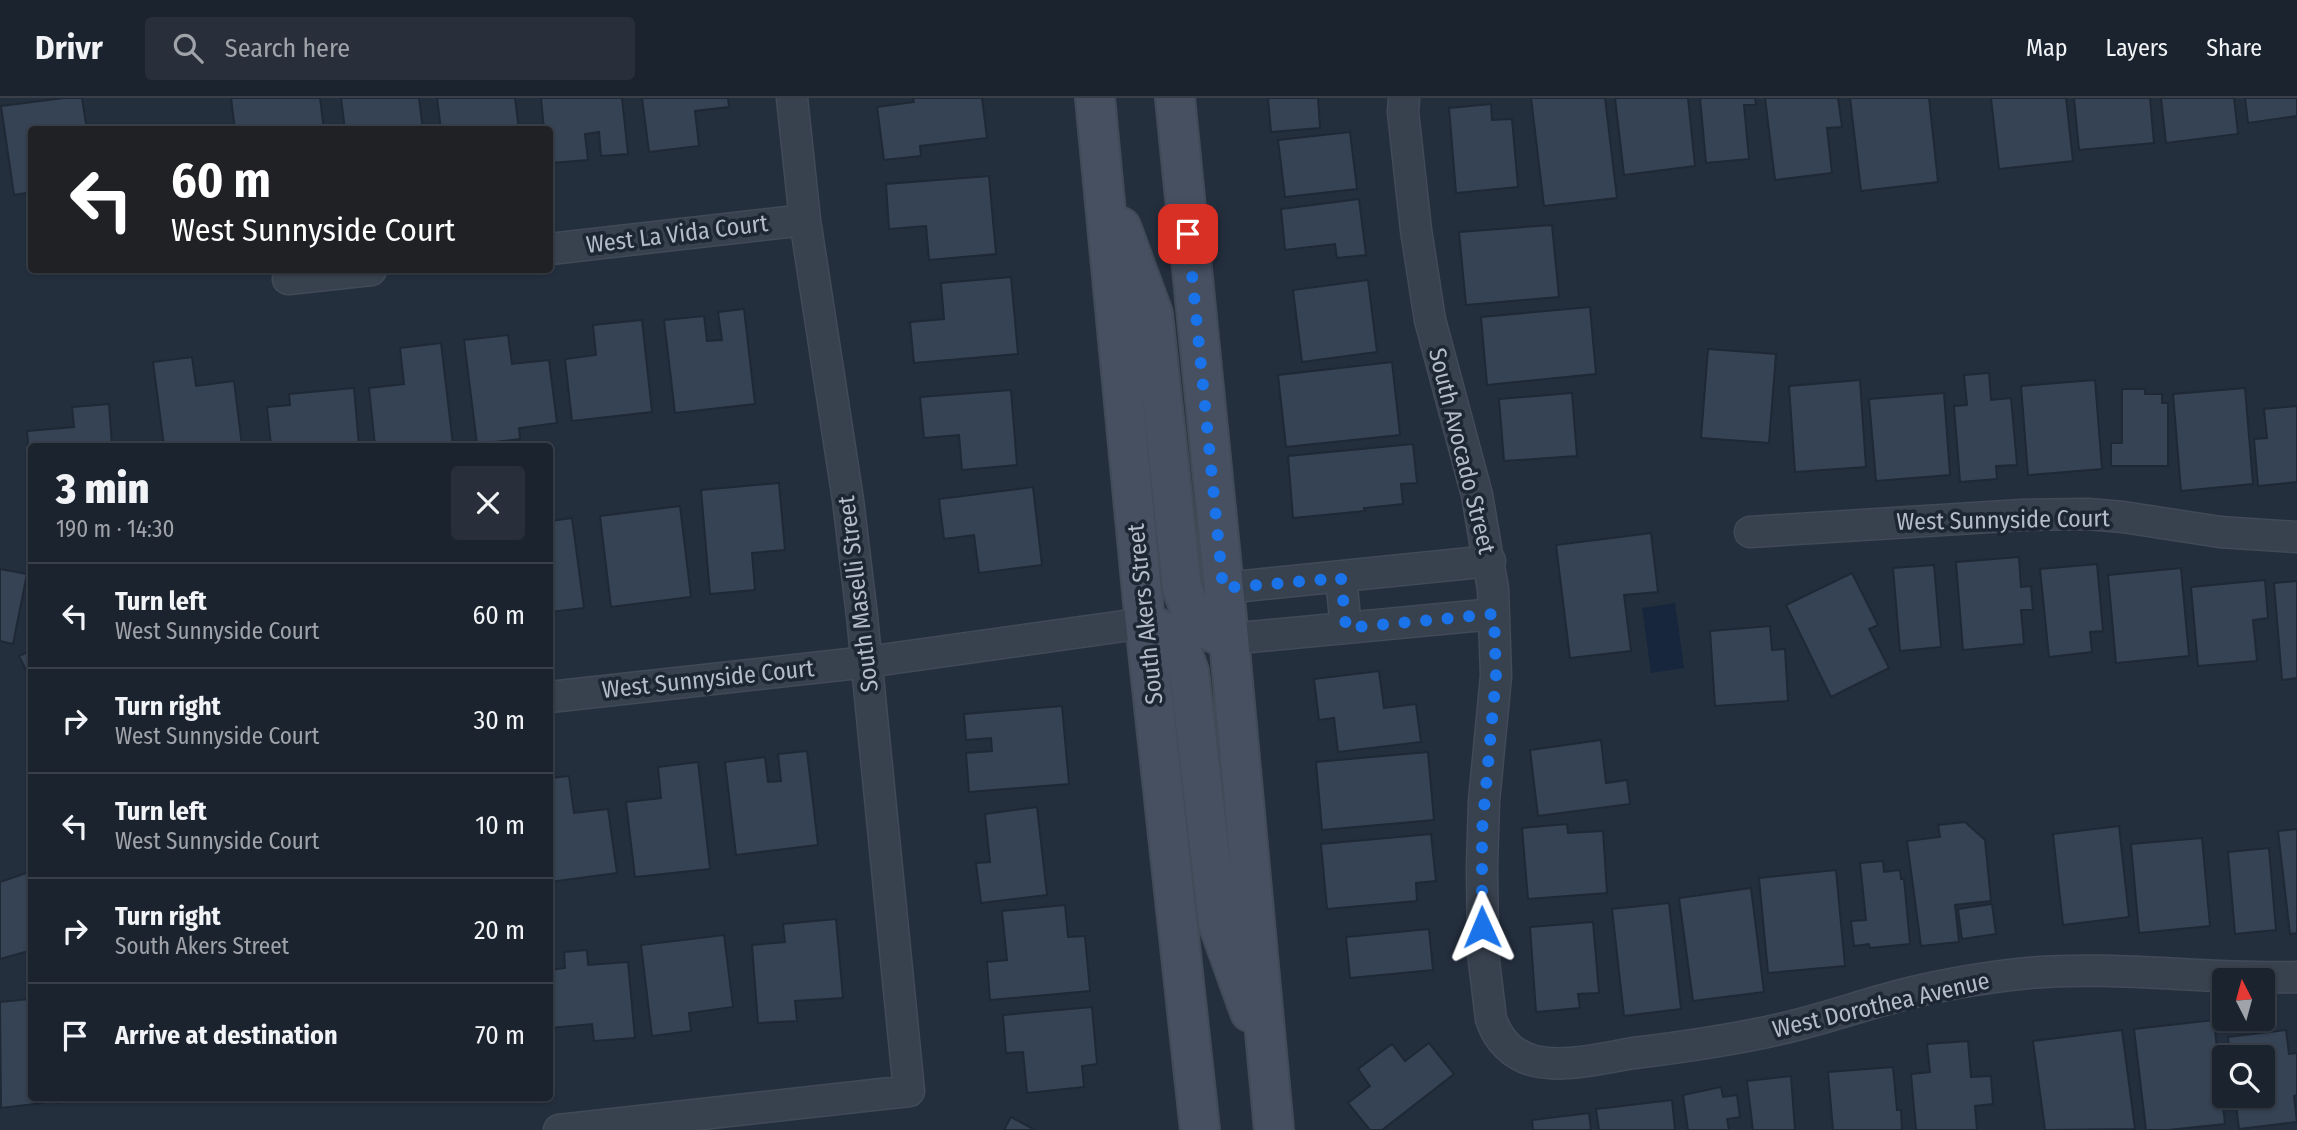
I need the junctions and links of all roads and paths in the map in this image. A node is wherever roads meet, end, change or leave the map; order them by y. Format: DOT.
graph roads {
  1 [pos="792,98"];
  2 [pos="1095,98"];
  3 [pos="1175,98"];
  4 [pos="1404,98"];
  5 [pos="1103,178"];
  6 [pos="805,220"];
  7 [pos="553,249"];
  8 [pos="343,273"];
  9 [pos="288,279"];
  10 [pos="1750,532"];
  11 [pos="2297,537"];
  12 [pos="1490,561"];
  13 [pos="1341,578"];
  14 [pos="1223,588"];
  15 [pos="1494,614"];
  16 [pos="1145,623"];
  17 [pos="1346,628"];
  18 [pos="1229,639"];
  19 [pos="867,662"];
  20 [pos="553,697"];
  21 [pos="2297,977"];
  22 [pos="1511,1050"];
  23 [pos="1268,1060"];
  24 [pos="559,1130"];
  25 [pos="1200,1130"];
  26 [pos="1274,1130"];
  1 -- 6 [label="street, South Maselli Street"];
  2 -- 5 [label="main road, South Akers Street"];
  3 -- 14 [label="main road"];
  4 -- 12 [label="street, South Avocado Street"];
  5 -- 16 [label="main road, South Akers Street"];
  5 -- 18 [label="main road"];
  6 -- 7 [label="street, West La Vida Court"];
  6 -- 19 [label="street, South Maselli Street"];
  8 -- 9 [label="street"];
  10 -- 11 [label="street, West Sunnyside Court"];
  12 -- 13 [label="street"];
  12 -- 15 [label="street, South Avocado Street"];
  13 -- 14 [label="street"];
  13 -- 17 [label="street"];
  14 -- 18 [label="main road"];
  15 -- 17 [label="street"];
  15 -- 22 [label="street, South Avocado Street"];
  16 -- 19 [label="street, West Sunnyside Court"];
  16 -- 23 [label="main road"];
  16 -- 25 [label="main road, South Akers Street"];
  17 -- 18 [label="street"];
  18 -- 23 [label="main road"];
  19 -- 20 [label="street, West Sunnyside Court"];
  19 -- 24 [label="street, South Maselli Street"];
  21 -- 22 [label="street, West Dorothea Avenue"];
  23 -- 26 [label="main road"];
}
